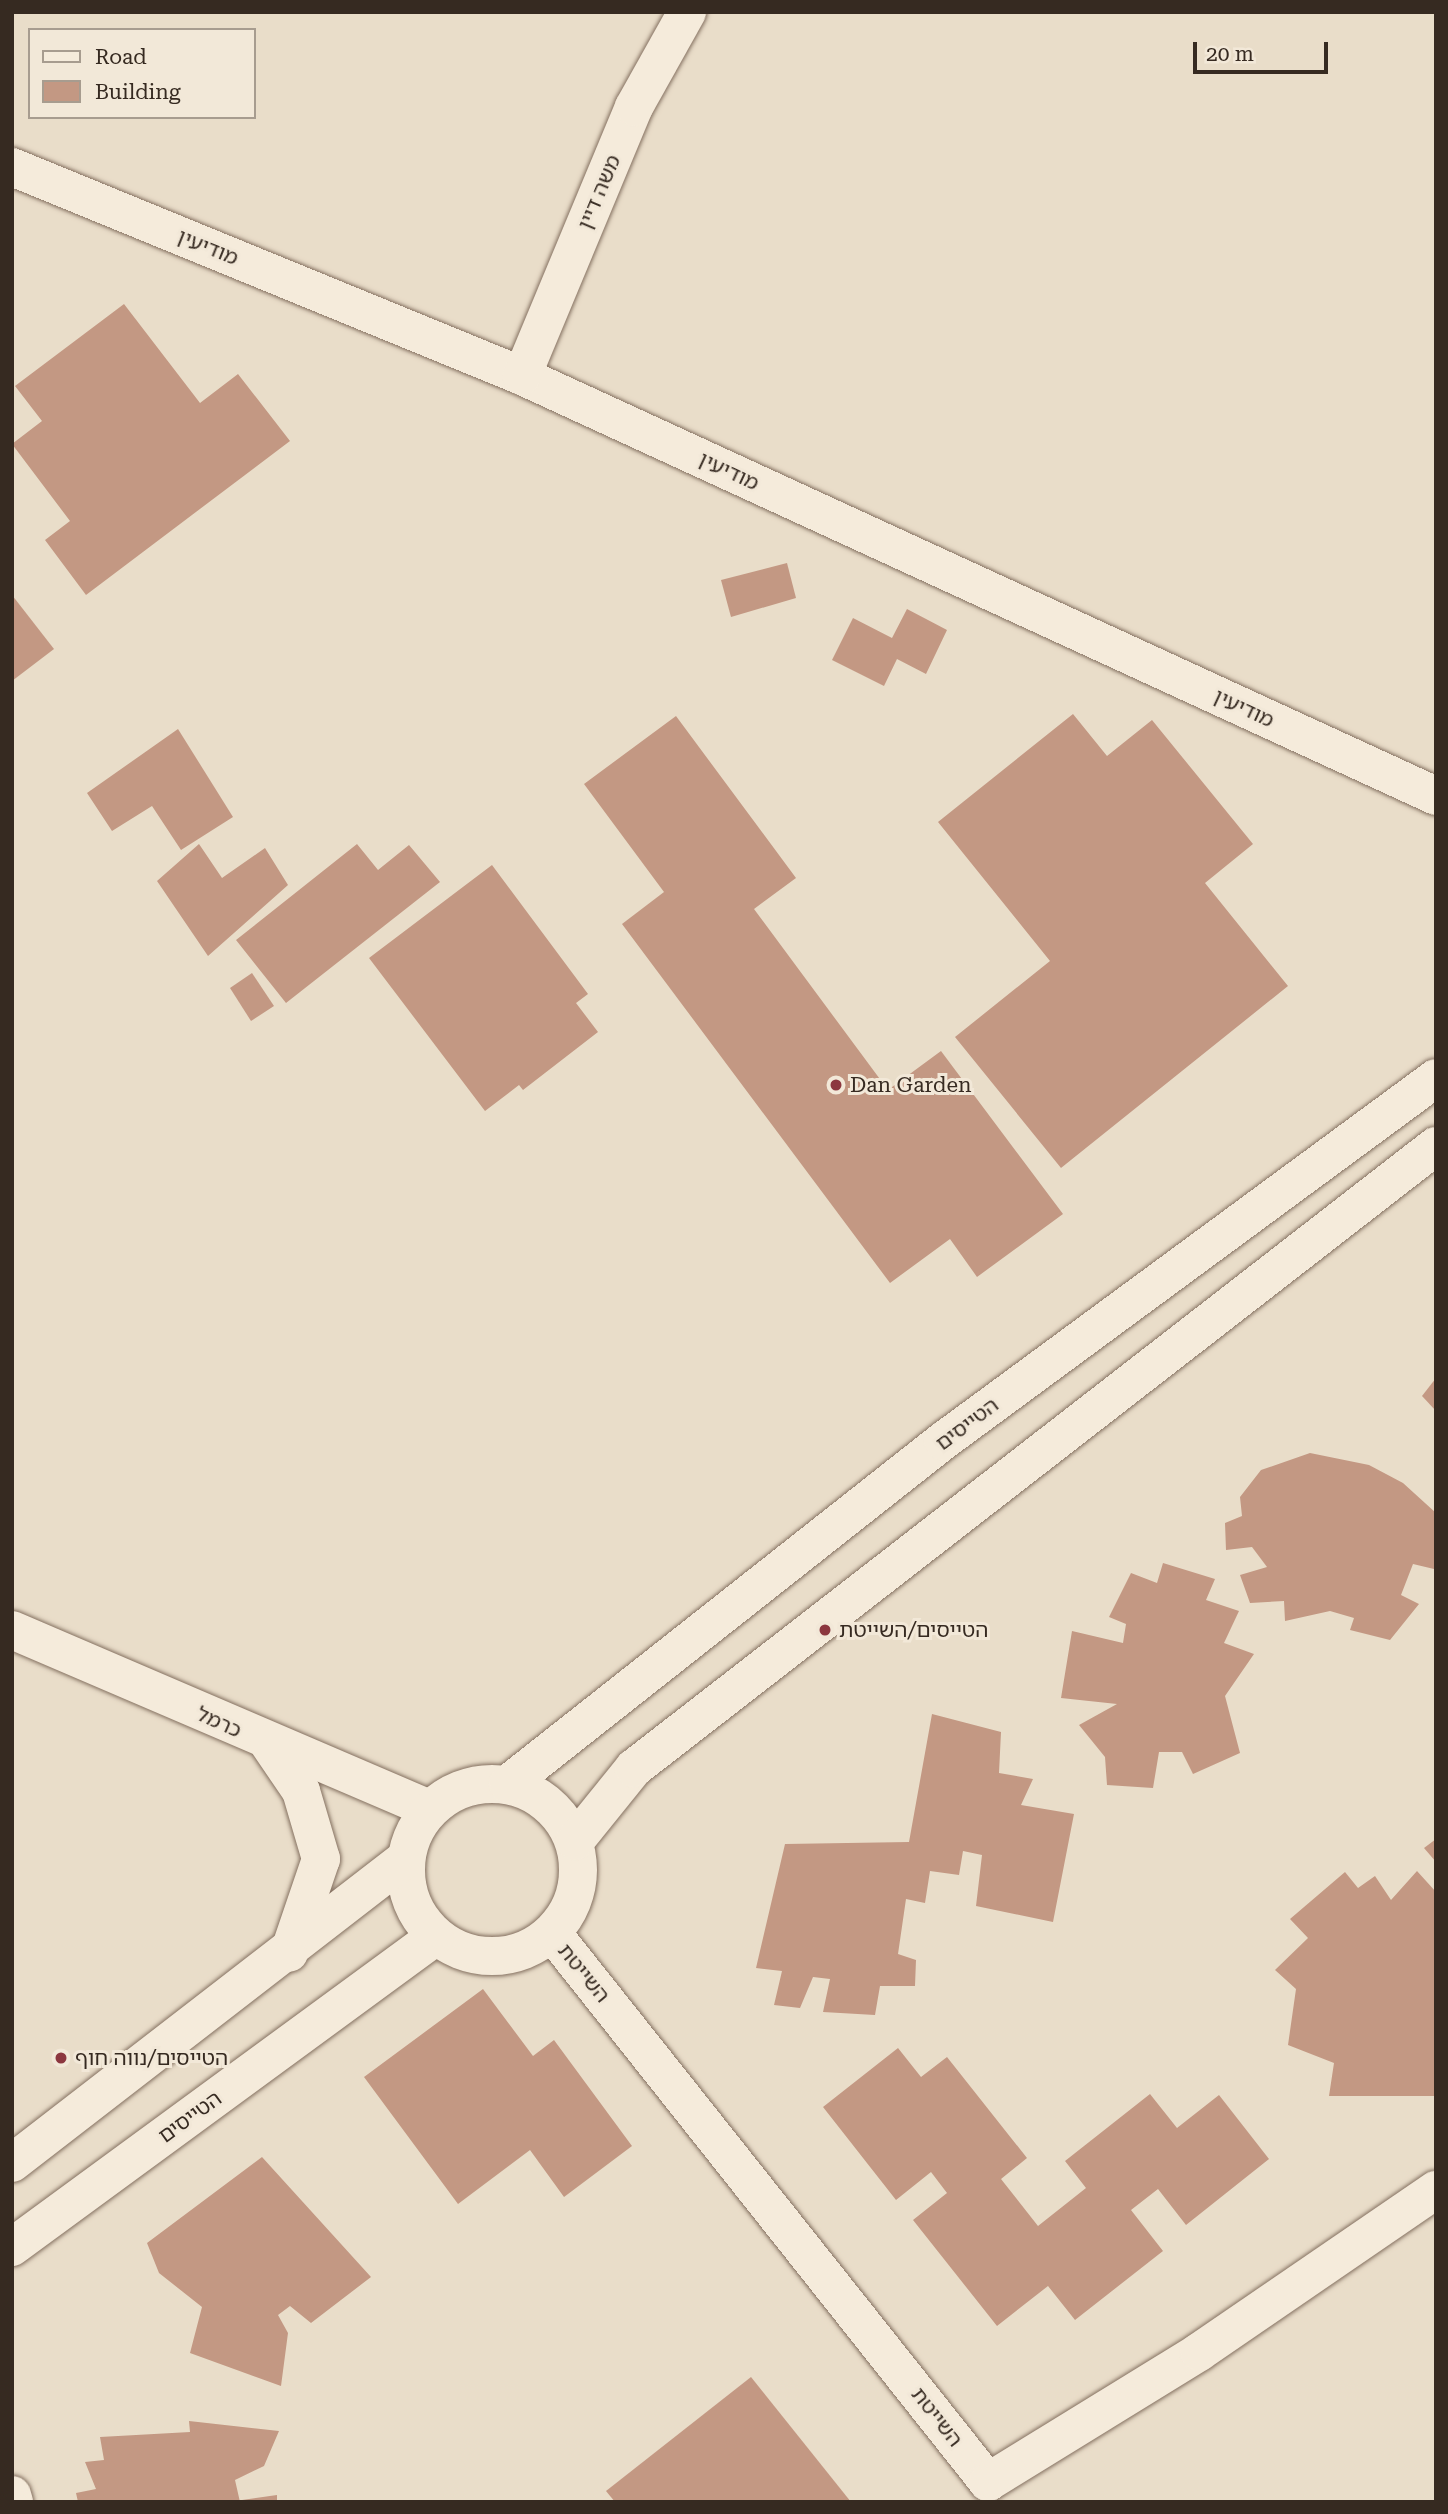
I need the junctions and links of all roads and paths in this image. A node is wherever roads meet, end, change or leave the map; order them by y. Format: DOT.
graph roads {
  1 [pos="687,12"];
  2 [pos="12,167"];
  3 [pos="523,376"];
  4 [pos="1436,796"];
  5 [pos="1436,1078"];
  6 [pos="1436,1146"];
  7 [pos="12,1630"];
  8 [pos="269,1744"];
  9 [pos="508,1784"];
  10 [pos="429,1809"];
  11 [pos="575,1841"];
  12 [pos="405,1859"];
  13 [pos="553,1934"];
  14 [pos="435,1937"];
  15 [pos="289,1953"];
  16 [pos="12,2163"];
  17 [pos="1436,2190"];
  18 [pos="12,2247"];
  19 [pos="984,2495"];
  20 [pos="12,2496"];
  21 [pos="14,2502"];
  1 -- 3 [label="street, משה דיין"];
  2 -- 3 [label="street, מודיעין"];
  3 -- 4 [label="street, מודיעין"];
  5 -- 9 [label="street, הטייסים"];
  6 -- 11 [label="street"];
  7 -- 8 [label="street, כרמל"];
  8 -- 10 [label="street, כרמל"];
  8 -- 15 [label="street"];
  9 -- 10 [label="street"];
  9 -- 11 [label="street"];
  10 -- 12 [label="street"];
  11 -- 13 [label="street"];
  12 -- 14 [label="street"];
  12 -- 15 [label="street"];
  13 -- 14 [label="street"];
  13 -- 19 [label="street, השייטת"];
  14 -- 18 [label="street, הטייסים"];
  15 -- 16 [label="street"];
  17 -- 19 [label="street, השייטת"];
  20 -- 21 [label="street"];
}
